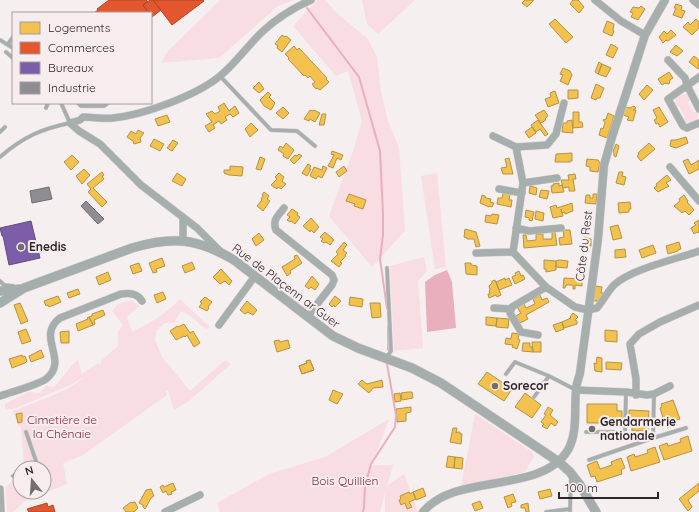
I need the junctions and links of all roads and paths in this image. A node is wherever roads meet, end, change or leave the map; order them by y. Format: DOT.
graph roads {
  1 [pos="311,0"];
  2 [pos="595,0"];
  3 [pos="665,0"];
  4 [pos="693,0"];
  5 [pos="699,5"];
  6 [pos="645,35"];
  7 [pos="12,38"];
  8 [pos="0,40"];
  9 [pos="8,44"];
  10 [pos="12,47"];
  11 [pos="6,52"];
  12 [pos="12,57"];
  13 [pos="668,60"];
  14 [pos="220,76"];
  15 [pos="699,77"];
  16 [pos="687,85"];
  17 [pos="564,103"];
  18 [pos="48,104"];
  19 [pos="61,104"];
  20 [pos="79,104"];
  21 [pos="107,104"];
  22 [pos="46,108"];
  23 [pos="699,109"];
  24 [pos="70,123"];
  25 [pos="699,124"];
  26 [pos="0,129"];
  27 [pos="0,132"];
  28 [pos="493,136"];
  29 [pos="315,146"];
  30 [pos="516,147"];
  31 [pos="0,157"];
  32 [pos="670,167"];
  33 [pos="557,178"];
  34 [pos="524,183"];
  35 [pos="499,188"];
  36 [pos="522,193"];
  37 [pos="699,201"];
  38 [pos="284,208"];
  39 [pos="183,218"];
  40 [pos="516,228"];
  41 [pos="561,228"];
  42 [pos="183,241"];
  43 [pos="699,251"];
  44 [pos="221,252"];
  45 [pos="513,252"];
  46 [pos="476,253"];
  47 [pos="387,268"];
  48 [pos="255,276"];
  49 [pos="0,281"];
  50 [pos="546,286"];
  51 [pos="24,288"];
  52 [pos="0,291"];
  53 [pos="142,301"];
  54 [pos="0,303"];
  55 [pos="699,305"];
  56 [pos="494,308"];
  57 [pos="511,309"];
  58 [pos="588,310"];
  59 [pos="307,316"];
  60 [pos="219,325"];
  61 [pos="538,335"];
  62 [pos="386,358"];
  63 [pos="506,374"];
  64 [pos="549,376"];
  65 [pos="670,386"];
  66 [pos="576,390"];
  67 [pos="626,392"];
  68 [pos="654,394"];
  69 [pos="636,395"];
  70 [pos="0,396"];
  71 [pos="534,397"];
  72 [pos="686,428"];
  73 [pos="26,432"];
  74 [pos="586,432"];
  75 [pos="653,438"];
  76 [pos="36,460"];
  77 [pos="589,460"];
  78 [pos="559,462"];
  79 [pos="571,474"];
  80 [pos="0,489"];
  81 [pos="200,495"];
  82 [pos="570,511"];
  83 [pos="1,512"];
  84 [pos="165,512"];
  85 [pos="423,512"];
  86 [pos="546,512"];
  87 [pos="596,512"];
  1 -- 14 [label="street"];
  2 -- 6 [label="street"];
  3 -- 6 [label="street, Côte du Rest"];
  4 -- 5 [label="street"];
  6 -- 58 [label="street, Côte du Rest"];
  7 -- 9 [label="lane"];
  8 -- 9 [label="lane"];
  9 -- 10 [label="lane"];
  11 -- 12 [label="lane"];
  13 -- 16 [label="street"];
  14 -- 24 [label="street"];
  14 -- 29 [label="lane"];
  15 -- 16 [label="street"];
  16 -- 23 [label="street"];
  16 -- 25 [label="street"];
  17 -- 30 [label="street"];
  18 -- 22 [label="lane"];
  19 -- 24 [label="lane"];
  20 -- 21 [label="lane"];
  24 -- 31 [label="lane"];
  24 -- 39 [label="street"];
  26 -- 27 [label="lane"];
  28 -- 30 [label="street"];
  30 -- 34 [label="street"];
  32 -- 37 [label="street"];
  33 -- 34 [label="street"];
  34 -- 36 [label="street"];
  35 -- 36 [label="street"];
  36 -- 40 [label="street"];
  38 -- 59 [label="street"];
  39 -- 42 [label="street"];
  39 -- 44 [label="street"];
  40 -- 41 [label="street"];
  40 -- 45 [label="street"];
  42 -- 44 [label="main road, Rue de Plaçenn ar Guer"];
  42 -- 51 [label="main road, Rue de Plaçenn ar Guer"];
  43 -- 58 [label="street"];
  44 -- 48 [label="main road, Rue de Plaçenn ar Guer"];
  45 -- 46 [label="street"];
  45 -- 50 [label="street"];
  47 -- 62 [label="lane"];
  48 -- 59 [label="main road, Rue de Plaçenn ar Guer"];
  48 -- 60 [label="street"];
  49 -- 51 [label="lane"];
  50 -- 57 [label="street"];
  50 -- 58 [label="street"];
  51 -- 52 [label="main road, Rue de Plaçenn ar Guer"];
  51 -- 54 [label="main road, Rue de Plaçenn ar Guer"];
  53 -- 70 [label="street"];
  55 -- 69 [label="street"];
  56 -- 57 [label="street"];
  57 -- 61 [label="street"];
  58 -- 66 [label="street, Côte du Rest"];
  59 -- 62 [label="main road, Rue de Plaçenn ar Guer"];
  62 -- 78 [label="main road, Rue de Plaçenn ar Guer"];
  63 -- 64 [label="lane"];
  64 -- 66 [label="lane"];
  64 -- 71 [label="lane"];
  65 -- 68 [label="street"];
  66 -- 67 [label="street"];
  66 -- 78 [label="street, Côte du Rest"];
  67 -- 69 [label="street"];
  67 -- 74 [label="lane"];
  68 -- 69 [label="street"];
  68 -- 75 [label="lane"];
  72 -- 75 [label="lane"];
  73 -- 76 [label="lane"];
  75 -- 77 [label="lane"];
  78 -- 79 [label="main road, Rue de Plaçenn ar Guer"];
  78 -- 85 [label="street"];
  79 -- 82 [label="lane"];
  79 -- 87 [label="main road, Rue de Plaçenn ar Guer"];
  80 -- 83 [label="street"];
  81 -- 84 [label="street"];
  82 -- 86 [label="lane"];
}
